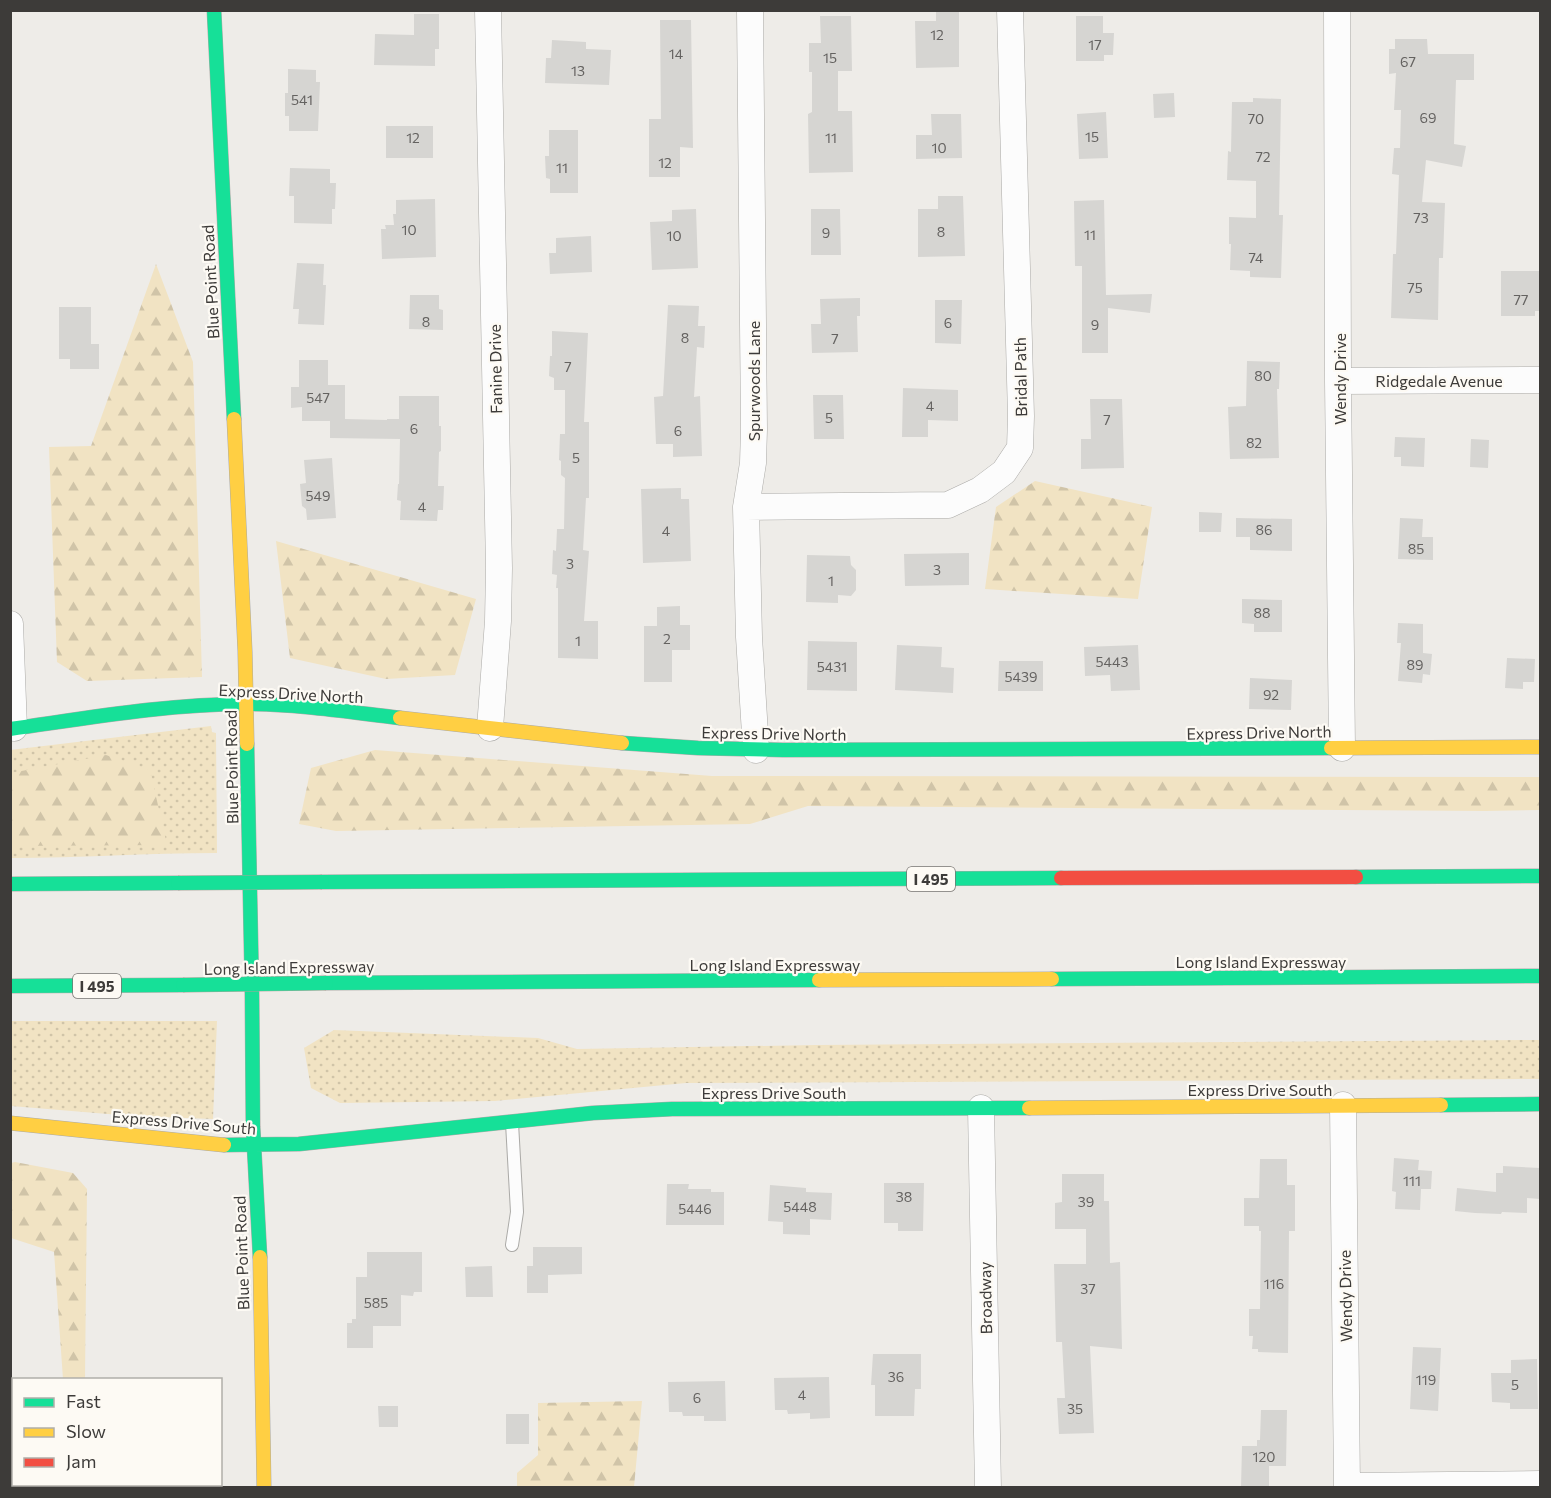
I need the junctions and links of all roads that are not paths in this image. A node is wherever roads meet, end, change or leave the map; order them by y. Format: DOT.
graph roads {
  1 [pos="214,10"];
  2 [pos="488,10"];
  3 [pos="750,10"];
  4 [pos="1010,10"];
  5 [pos="1337,10"];
  6 [pos="1540,380"];
  7 [pos="1338,381"];
  8 [pos="746,507"];
  9 [pos="10,624"];
  10 [pos="247,704"];
  11 [pos="490,728"];
  12 [pos="12,729"];
  13 [pos="1540,747"];
  14 [pos="1342,748"];
  15 [pos="756,750"];
  16 [pos="1540,876"];
  17 [pos="10,884"];
  18 [pos="1540,976"];
  19 [pos="10,986"];
  20 [pos="1540,1104"];
  21 [pos="1343,1105"];
  22 [pos="981,1108"];
  23 [pos="512,1121"];
  24 [pos="10,1123"];
  25 [pos="253,1145"];
  26 [pos="512,1245"];
  27 [pos="1540,1484"];
  28 [pos="1347,1487"];
  29 [pos="264,1488"];
  30 [pos="988,1488"];
  1 -- 10 [label="main road, Blue Point Road"];
  2 -- 11 [label="street, Fanine Drive"];
  3 -- 8 [label="street, Spurwoods Lane"];
  4 -- 8 [label="street, Bridal Path"];
  5 -- 7 [label="street, Wendy Drive"];
  6 -- 7 [label="street, Ridgedale Avenue"];
  7 -- 14 [label="street, Wendy Drive"];
  8 -- 15 [label="street, Spurwoods Lane"];
  9 -- 12 [label="street"];
  10 -- 11 [label="main road, Express Drive North"];
  10 -- 12 [label="main road, Express Drive North"];
  10 -- 25 [label="main road, Blue Point Road"];
  11 -- 15 [label="main road, Express Drive North"];
  13 -- 14 [label="main road, Express Drive North"];
  14 -- 15 [label="main road, Express Drive North"];
  16 -- 17 [label="main road, I 495, bridge"];
  18 -- 19 [label="main road, Long Island Expressway / I 495, bridge"];
  20 -- 21 [label="main road, Express Drive South"];
  21 -- 22 [label="main road, Express Drive South"];
  21 -- 28 [label="street, Wendy Drive"];
  22 -- 23 [label="main road, Express Drive South"];
  22 -- 30 [label="street, Broadway"];
  23 -- 25 [label="main road, Express Drive South"];
  23 -- 26 [label="lane"];
  24 -- 25 [label="main road, Express Drive South"];
  25 -- 29 [label="main road, Blue Point Road"];
  27 -- 28 [label="street"];
}
